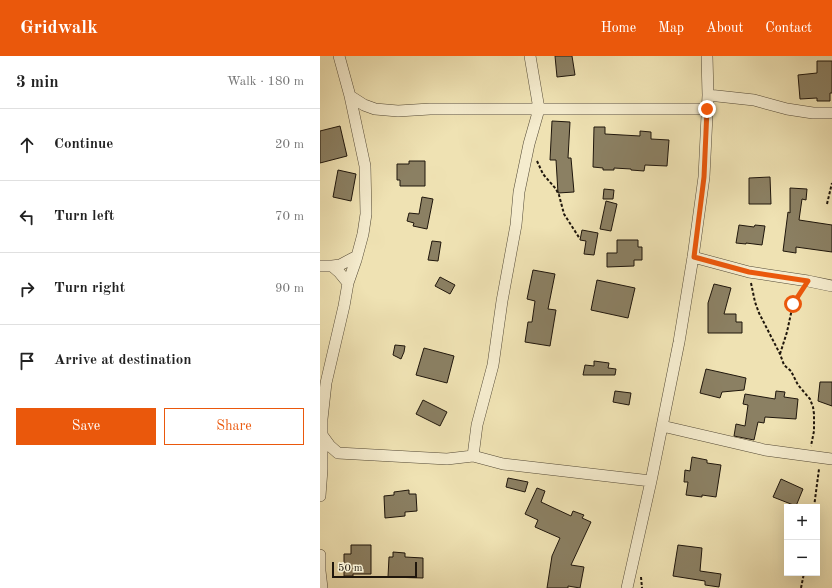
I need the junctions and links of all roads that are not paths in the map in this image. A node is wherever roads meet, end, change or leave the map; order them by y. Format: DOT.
graph roads {
  1 [pos="339,56"];
  2 [pos="530,56"];
  3 [pos="707,56"];
  4 [pos="708,95"];
  5 [pos="350,96"];
  6 [pos="539,109"];
  7 [pos="707,109"];
  8 [pos="832,113"];
  9 [pos="357,256"];
  10 [pos="694,257"];
  11 [pos="320,266"];
  12 [pos="332,266"];
  13 [pos="348,283"];
  14 [pos="832,286"];
  15 [pos="662,426"];
  16 [pos="322,436"];
  17 [pos="338,453"];
  18 [pos="473,456"];
  19 [pos="832,459"];
  20 [pos="322,462"];
  21 [pos="651,481"];
  22 [pos="320,496"];
  23 [pos="320,555"];
  24 [pos="322,588"];
  25 [pos="626,588"];
  1 -- 5 [label="street"];
  2 -- 6 [label="street"];
  3 -- 4 [label="street"];
  4 -- 7 [label="street"];
  4 -- 8 [label="street"];
  5 -- 6 [label="street"];
  5 -- 9 [label="street"];
  6 -- 7 [label="street"];
  6 -- 18 [label="street"];
  7 -- 10 [label="street"];
  9 -- 12 [label="street"];
  9 -- 13 [label="street"];
  10 -- 14 [label="street"];
  10 -- 15 [label="street"];
  11 -- 12 [label="street"];
  12 -- 13 [label="street"];
  13 -- 16 [label="street"];
  15 -- 19 [label="street"];
  15 -- 21 [label="street"];
  16 -- 17 [label="street"];
  16 -- 20 [label="street"];
  17 -- 18 [label="street"];
  17 -- 20 [label="street"];
  18 -- 21 [label="street"];
  20 -- 22 [label="street"];
  21 -- 25 [label="street"];
  23 -- 24 [label="street"];
}
